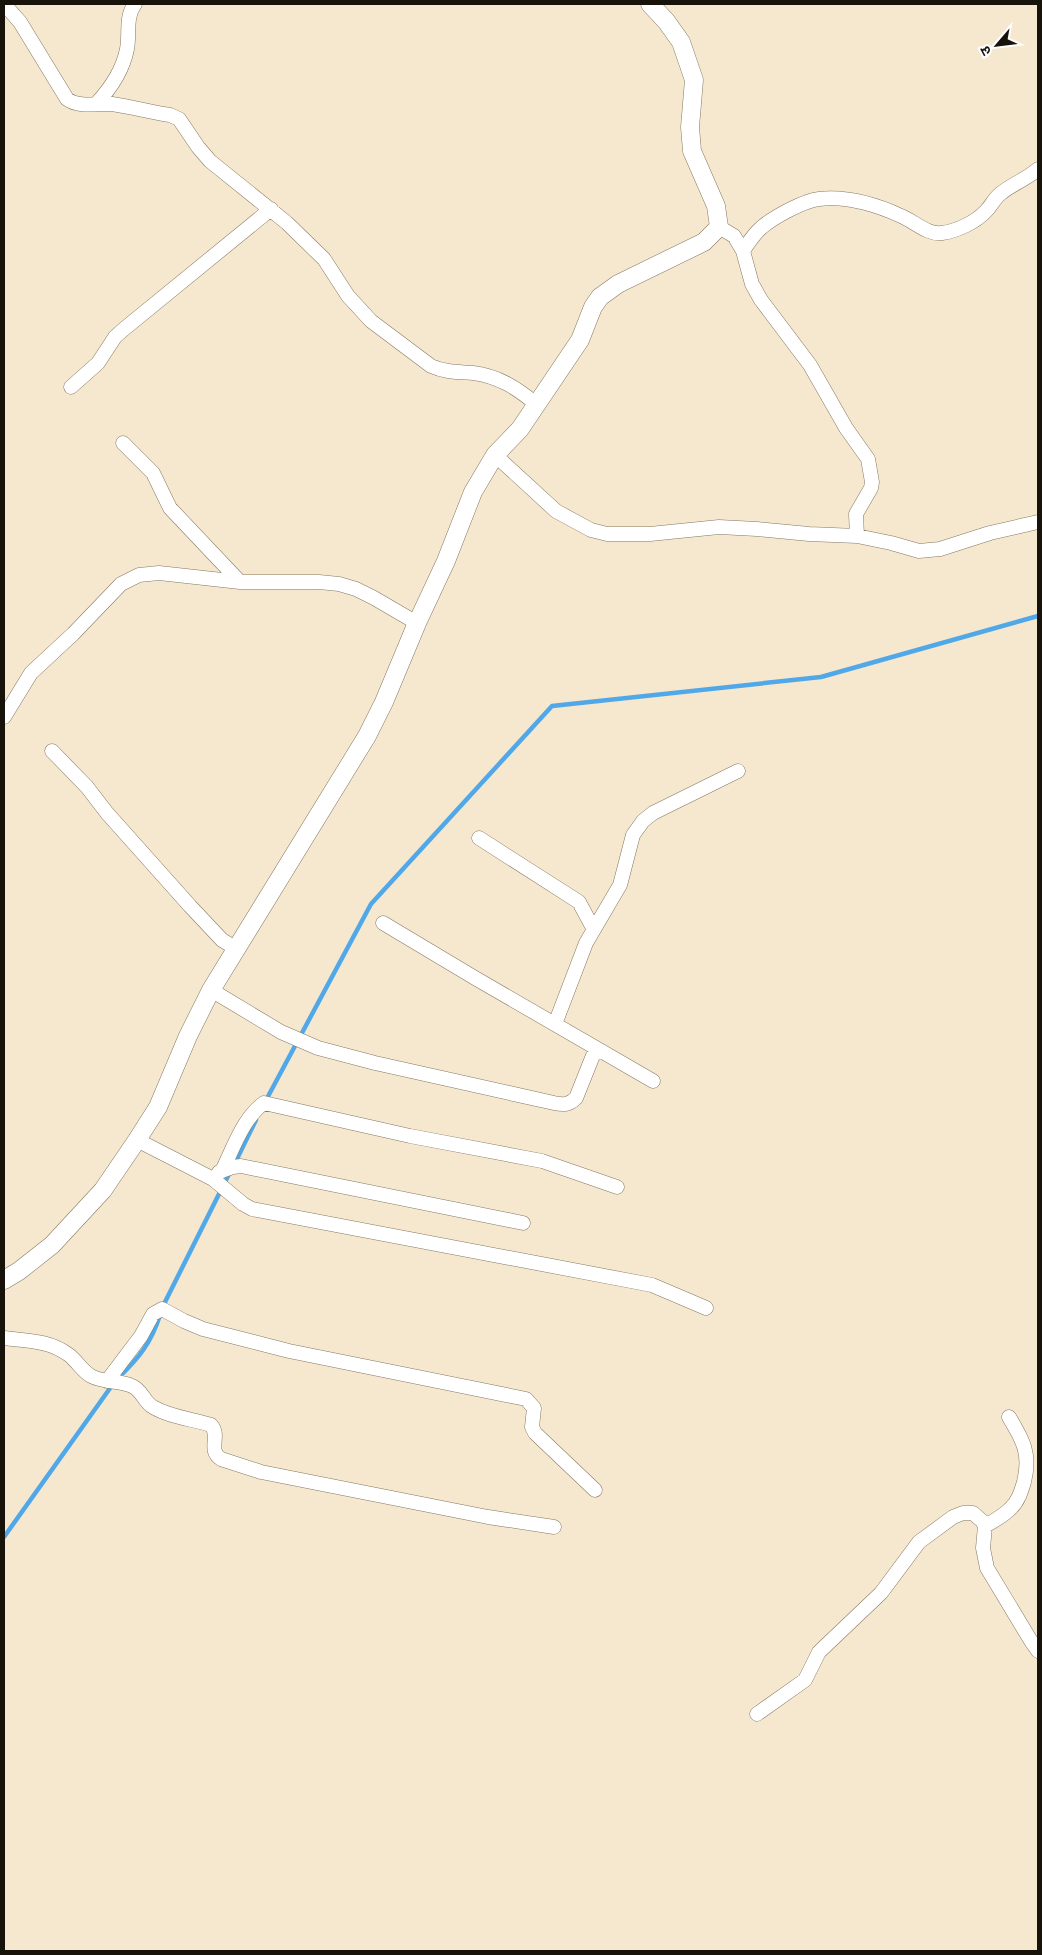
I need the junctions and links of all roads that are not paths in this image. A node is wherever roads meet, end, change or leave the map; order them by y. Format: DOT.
graph roads {
  1 [pos="4,4"];
  2 [pos="136,4"];
  3 [pos="650,4"];
  4 [pos="96,104"];
  5 [pos="1038,169"];
  6 [pos="270,209"];
  7 [pos="720,227"];
  8 [pos="743,251"];
  9 [pos="71,387"];
  10 [pos="536,404"];
  11 [pos="124,443"];
  12 [pos="495,456"];
  13 [pos="1038,522"];
  14 [pos="857,536"];
  15 [pos="240,582"];
  16 [pos="417,623"];
  17 [pos="4,717"];
  18 [pos="52,751"];
  19 [pos="738,771"];
  20 [pos="479,838"];
  21 [pos="383,923"];
  22 [pos="593,928"];
  23 [pos="237,949"];
  24 [pos="211,990"];
  25 [pos="555,1024"];
  26 [pos="596,1048"];
  27 [pos="653,1081"];
  28 [pos="138,1140"];
  29 [pos="222,1171"];
  30 [pos="208,1177"];
  31 [pos="617,1187"];
  32 [pos="524,1223"];
  33 [pos="4,1280"];
  34 [pos="706,1308"];
  35 [pos="4,1338"];
  36 [pos="107,1381"];
  37 [pos="1009,1417"];
  38 [pos="595,1490"];
  39 [pos="985,1526"];
  40 [pos="554,1527"];
  41 [pos="1038,1651"];
  42 [pos="757,1714"];
  1 -- 4 [label="street"];
  2 -- 4 [label="street"];
  3 -- 7 [label="street"];
  4 -- 6 [label="street"];
  5 -- 8 [label="street"];
  6 -- 9 [label="street"];
  6 -- 10 [label="street"];
  7 -- 8 [label="street"];
  7 -- 10 [label="street"];
  8 -- 14 [label="street"];
  10 -- 12 [label="street"];
  11 -- 15 [label="street"];
  12 -- 14 [label="street"];
  12 -- 16 [label="street"];
  13 -- 14 [label="street"];
  15 -- 16 [label="street"];
  15 -- 17 [label="street"];
  16 -- 23 [label="street"];
  18 -- 23 [label="street"];
  19 -- 22 [label="street"];
  20 -- 22 [label="street"];
  21 -- 25 [label="street"];
  22 -- 25 [label="street"];
  23 -- 24 [label="street"];
  24 -- 26 [label="street"];
  24 -- 28 [label="street"];
  25 -- 26 [label="street"];
  26 -- 27 [label="street"];
  28 -- 30 [label="street"];
  28 -- 33 [label="street"];
  29 -- 30 [label="street"];
  29 -- 31 [label="street"];
  29 -- 32 [label="street"];
  30 -- 34 [label="street"];
  35 -- 36 [label="street"];
  36 -- 38 [label="street"];
  36 -- 40 [label="street"];
  37 -- 39 [label="street"];
  39 -- 41 [label="street"];
  39 -- 42 [label="street"];
}
